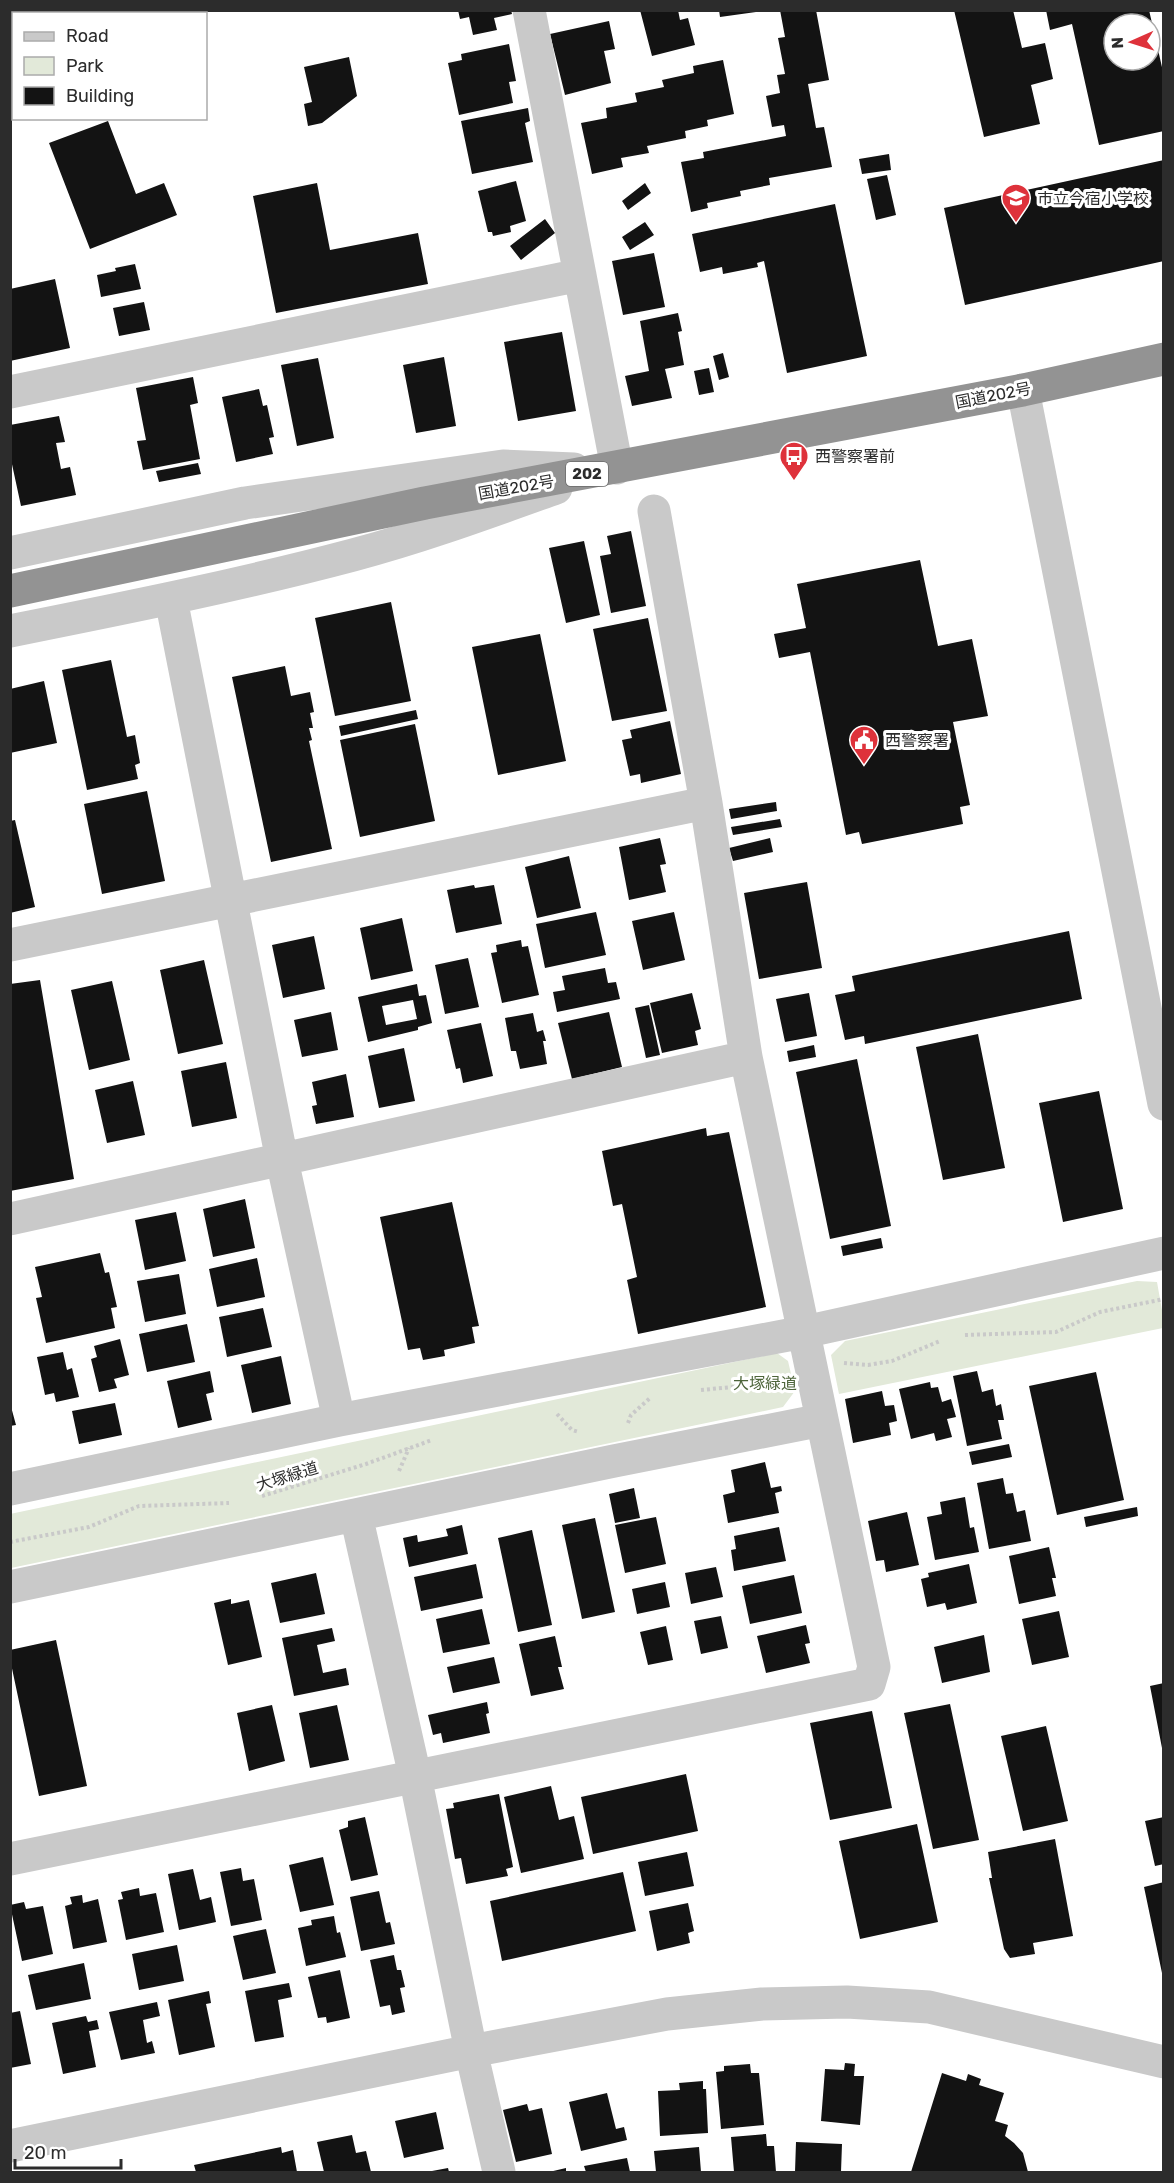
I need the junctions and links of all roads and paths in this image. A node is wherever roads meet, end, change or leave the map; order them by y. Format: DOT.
graph roads {
  1 [pos="529,10"];
  2 [pos="580,276"];
  3 [pos="1164,358"];
  4 [pos="1023,390"];
  5 [pos="10,392"];
  6 [pos="611,469"];
  7 [pos="654,511"];
  8 [pos="10,553"];
  9 [pos="10,591"];
  10 [pos="171,599"];
  11 [pos="10,632"];
  12 [pos="706,802"];
  13 [pos="231,900"];
  14 [pos="10,945"];
  15 [pos="746,1057"];
  16 [pos="1164,1104"];
  17 [pos="282,1160"];
  18 [pos="10,1219"];
  19 [pos="1164,1253"];
  20 [pos="1164,1299"];
  21 [pos="804,1332"];
  22 [pos="955,1338"];
  23 [pos="943,1340"];
  24 [pos="811,1366"];
  25 [pos="694,1390"];
  26 [pos="642,1397"];
  27 [pos="567,1410"];
  28 [pos="339,1420"];
  29 [pos="822,1420"];
  30 [pos="628,1425"];
  31 [pos="581,1432"];
  32 [pos="441,1437"];
  33 [pos="10,1489"];
  34 [pos="260,1497"];
  35 [pos="239,1503"];
  36 [pos="356,1515"];
  37 [pos="10,1542"];
  38 [pos="10,1587"];
  39 [pos="415,1776"];
  40 [pos="10,1859"];
  41 [pos="471,2052"];
  42 [pos="1164,2062"];
  43 [pos="10,2146"];
  44 [pos="499,2172"];
  1 -- 2 [label="street"];
  2 -- 5 [label="street"];
  2 -- 6 [label="street"];
  3 -- 4 [label="highway, 国道202号 / 202"];
  4 -- 6 [label="highway, 国道202号 / 202"];
  4 -- 16 [label="street"];
  6 -- 8 [label="street"];
  6 -- 9 [label="highway, 国道202号 / 202"];
  6 -- 10 [label="street"];
  7 -- 12 [label="street"];
  10 -- 11 [label="street"];
  10 -- 13 [label="street"];
  12 -- 13 [label="street"];
  12 -- 15 [label="street"];
  13 -- 14 [label="street"];
  13 -- 17 [label="street"];
  15 -- 17 [label="street"];
  15 -- 21 [label="street"];
  17 -- 18 [label="street"];
  17 -- 28 [label="street"];
  19 -- 21 [label="street"];
  20 -- 22 [label="path"];
  21 -- 24 [label="street"];
  21 -- 28 [label="street"];
  23 -- 24 [label="path"];
  24 -- 25 [label="path"];
  24 -- 29 [label="street"];
  26 -- 30 [label="path"];
  27 -- 31 [label="path"];
  28 -- 33 [label="street"];
  29 -- 36 [label="street"];
  29 -- 39 [label="street"];
  32 -- 34 [label="path, 大塚緑道"];
  35 -- 37 [label="path, 大塚緑道"];
  36 -- 38 [label="street"];
  36 -- 39 [label="street"];
  39 -- 40 [label="street"];
  39 -- 41 [label="street"];
  41 -- 42 [label="street"];
  41 -- 43 [label="street"];
  41 -- 44 [label="street"];
}
